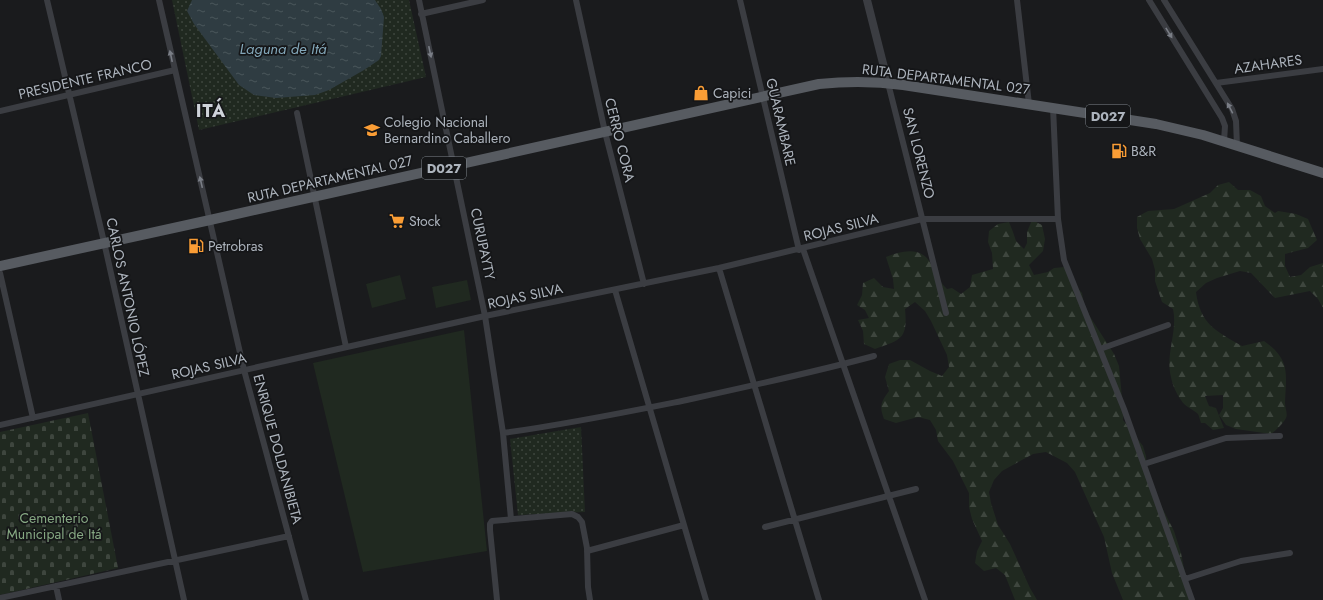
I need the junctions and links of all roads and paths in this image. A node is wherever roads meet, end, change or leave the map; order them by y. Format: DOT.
graph roads {
  1 [pos="47,0"];
  2 [pos="159,0"];
  3 [pos="419,0"];
  4 [pos="483,0"];
  5 [pos="576,0"];
  6 [pos="740,0"];
  7 [pos="867,0"];
  8 [pos="1017,0"];
  9 [pos="1149,0"];
  10 [pos="1164,0"];
  11 [pos="422,14"];
  12 [pos="1323,69"];
  13 [pos="174,70"];
  14 [pos="888,83"];
  15 [pos="1216,83"];
  16 [pos="70,95"];
  17 [pos="763,96"];
  18 [pos="1029,104"];
  19 [pos="1053,107"];
  20 [pos="0,111"];
  21 [pos="297,113"];
  22 [pos="605,132"];
  23 [pos="1224,141"];
  24 [pos="1237,146"];
  25 [pos="454,166"];
  26 [pos="1323,173"];
  27 [pos="315,197"];
  28 [pos="922,219"];
  29 [pos="1058,219"];
  30 [pos="210,220"];
  31 [pos="104,242"];
  32 [pos="801,249"];
  33 [pos="0,266"];
  34 [pos="719,268"];
  35 [pos="0,273"];
  36 [pos="644,284"];
  37 [pos="615,290"];
  38 [pos="946,313"];
  39 [pos="485,316"];
  40 [pos="1168,325"];
  41 [pos="346,347"];
  42 [pos="1100,349"];
  43 [pos="874,356"];
  44 [pos="843,364"];
  45 [pos="244,370"];
  46 [pos="755,386"];
  47 [pos="138,395"];
  48 [pos="650,408"];
  49 [pos="33,418"];
  50 [pos="0,425"];
  51 [pos="503,433"];
  52 [pos="1280,436"];
  53 [pos="1144,464"];
  54 [pos="916,489"];
  55 [pos="889,496"];
  56 [pos="511,519"];
  57 [pos="795,520"];
  58 [pos="684,525"];
  59 [pos="765,527"];
  60 [pos="289,536"];
  61 [pos="587,551"];
  62 [pos="1290,553"];
  63 [pos="175,560"];
  64 [pos="1185,579"];
  65 [pos="56,586"];
  66 [pos="0,598"];
  67 [pos="59,600"];
  68 [pos="184,600"];
  69 [pos="306,600"];
  70 [pos="497,600"];
  71 [pos="590,600"];
  72 [pos="706,600"];
  73 [pos="819,600"];
  74 [pos="925,600"];
  75 [pos="1192,600"];
  1 -- 16 [label="street, CARLOS ANTONIO LÓPEZ"];
  13 -- 2 [label="street, ENRIQUE DOLDANIBIETA, one-way"];
  3 -- 11 [label="street, CURUPAYTY"];
  4 -- 11 [label="street"];
  5 -- 22 [label="street, CERRO CORA"];
  6 -- 17 [label="street, GUARAMBARE"];
  7 -- 14 [label="street, SAN LORENZO"];
  8 -- 18 [label="street"];
  9 -- 23 [label="street, one-way"];
  10 -- 15 [label="street"];
  11 -- 25 [label="street, CURUPAYTY, one-way"];
  12 -- 15 [label="street, AZAHARES"];
  13 -- 16 [label="street, PRESIDENTE FRANCO"];
  30 -- 13 [label="street, ENRIQUE DOLDANIBIETA, one-way"];
  14 -- 17 [label="main road, RUTA DEPARTAMENTAL 027 / D027"];
  14 -- 18 [label="main road, RUTA DEPARTAMENTAL 027 / D027"];
  14 -- 28 [label="street, SAN LORENZO"];
  24 -- 15 [label="street, one-way"];
  16 -- 20 [label="street, PRESIDENTE FRANCO"];
  16 -- 31 [label="street, CARLOS ANTONIO LÓPEZ"];
  17 -- 22 [label="main road, RUTA DEPARTAMENTAL 027 / D027"];
  17 -- 32 [label="street, GUARAMBARE"];
  18 -- 19 [label="main road, RUTA DEPARTAMENTAL 027 / D027"];
  19 -- 23 [label="main road, RUTA DEPARTAMENTAL 027 / D027"];
  19 -- 29 [label="street"];
  21 -- 27 [label="street"];
  22 -- 25 [label="main road, RUTA DEPARTAMENTAL 027 / D027"];
  22 -- 36 [label="street, CERRO CORA"];
  23 -- 24 [label="main road, RUTA DEPARTAMENTAL 027 / D027"];
  24 -- 26 [label="main road, RUTA DEPARTAMENTAL 027 / D027"];
  25 -- 27 [label="main road, RUTA DEPARTAMENTAL 027 / D027"];
  25 -- 39 [label="street, CURUPAYTY"];
  27 -- 30 [label="main road, RUTA DEPARTAMENTAL 027 / D027"];
  27 -- 41 [label="street"];
  28 -- 29 [label="street, ROJAS SILVA"];
  28 -- 32 [label="street, ROJAS SILVA"];
  28 -- 38 [label="street, SAN LORENZO"];
  29 -- 42 [label="street"];
  30 -- 31 [label="main road, RUTA DEPARTAMENTAL 027 / D027"];
  30 -- 45 [label="street, ENRIQUE DOLDANIBIETA"];
  31 -- 33 [label="main road, RUTA DEPARTAMENTAL 027 / D027"];
  31 -- 47 [label="street, CARLOS ANTONIO LÓPEZ"];
  32 -- 34 [label="street, ROJAS SILVA"];
  32 -- 44 [label="street, GUARAMBARE"];
  34 -- 36 [label="street, ROJAS SILVA"];
  34 -- 46 [label="street"];
  35 -- 49 [label="street"];
  36 -- 37 [label="street, ROJAS SILVA"];
  37 -- 39 [label="street, ROJAS SILVA"];
  37 -- 48 [label="street"];
  39 -- 41 [label="street, ROJAS SILVA"];
  39 -- 51 [label="street, CURUPAYTY"];
  40 -- 42 [label="street"];
  41 -- 45 [label="street, ROJAS SILVA"];
  42 -- 53 [label="street"];
  43 -- 44 [label="street"];
  44 -- 46 [label="street"];
  44 -- 55 [label="street, GUARAMBARE"];
  45 -- 47 [label="street, ROJAS SILVA"];
  45 -- 60 [label="street, ENRIQUE DOLDANIBIETA"];
  46 -- 48 [label="street"];
  46 -- 57 [label="street"];
  47 -- 49 [label="street, ROJAS SILVA"];
  47 -- 63 [label="street, CARLOS ANTONIO LÓPEZ"];
  48 -- 51 [label="street"];
  48 -- 58 [label="street"];
  49 -- 50 [label="street, ROJAS SILVA"];
  51 -- 56 [label="street, CURUPAYTY"];
  52 -- 53 [label="street"];
  53 -- 64 [label="street"];
  54 -- 55 [label="street"];
  55 -- 57 [label="street"];
  55 -- 74 [label="street, GUARAMBARE"];
  56 -- 61 [label="street"];
  56 -- 70 [label="street"];
  57 -- 59 [label="street"];
  57 -- 73 [label="street"];
  58 -- 61 [label="street"];
  58 -- 72 [label="street"];
  60 -- 63 [label="street"];
  60 -- 69 [label="street, ENRIQUE DOLDANIBIETA"];
  61 -- 71 [label="street"];
  62 -- 64 [label="street"];
  63 -- 65 [label="street"];
  63 -- 68 [label="street, CARLOS ANTONIO LÓPEZ"];
  64 -- 75 [label="street"];
  65 -- 66 [label="street"];
  65 -- 67 [label="street"];
}
